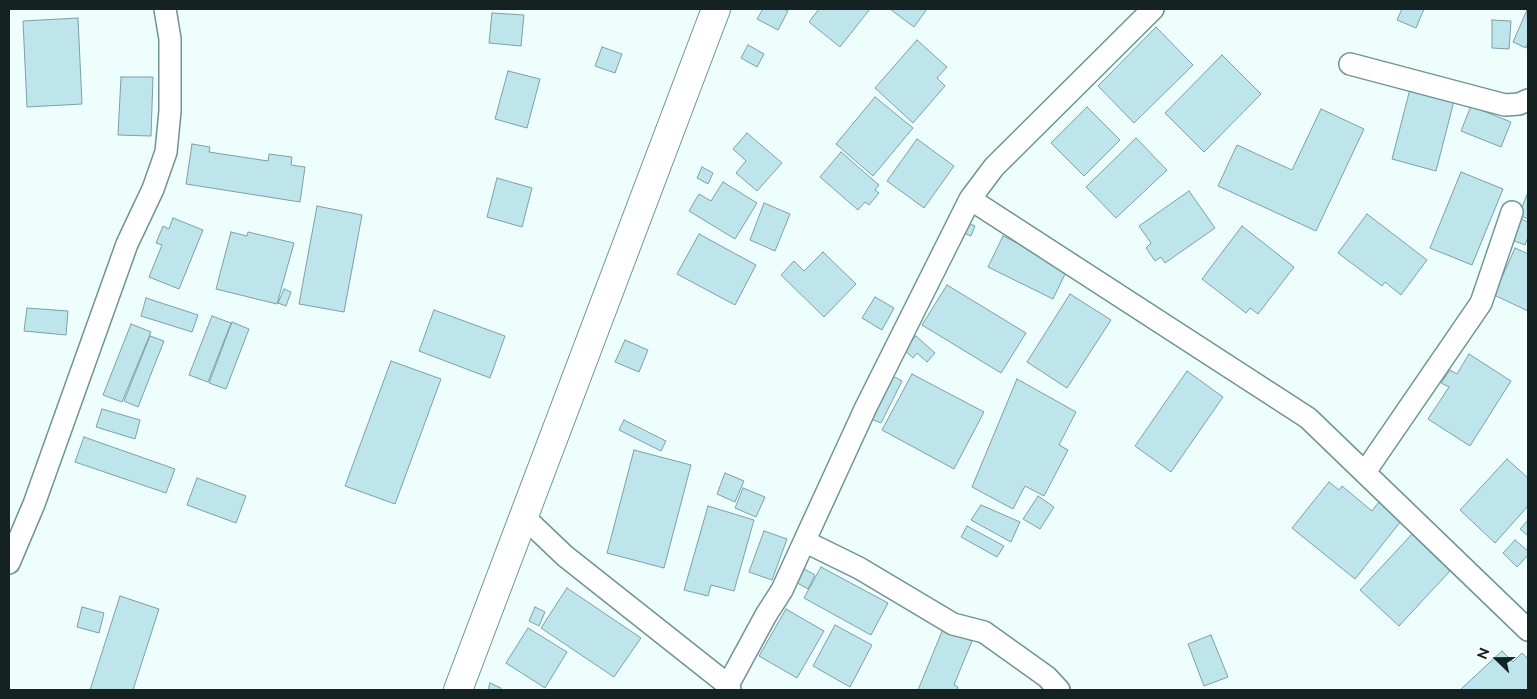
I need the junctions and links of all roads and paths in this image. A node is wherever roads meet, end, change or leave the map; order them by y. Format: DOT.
graph roads {
  1 [pos="165,9"];
  2 [pos="716,9"];
  3 [pos="1153,9"];
  4 [pos="1350,64"];
  5 [pos="1528,101"];
  6 [pos="970,199"];
  7 [pos="1512,212"];
  8 [pos="1365,472"];
  9 [pos="524,517"];
  10 [pos="806,542"];
  11 [pos="9,563"];
  12 [pos="1528,630"];
  13 [pos="729,688"];
  14 [pos="458,690"];
  15 [pos="1058,690"];
  1 -- 11 [label="street"];
  2 -- 9 [label="main road"];
  3 -- 6 [label="street"];
  4 -- 5 [label="street"];
  6 -- 8 [label="street"];
  6 -- 10 [label="street"];
  7 -- 8 [label="street"];
  8 -- 12 [label="street"];
  9 -- 13 [label="street"];
  9 -- 14 [label="main road"];
  10 -- 13 [label="street"];
  10 -- 15 [label="street"];
}
